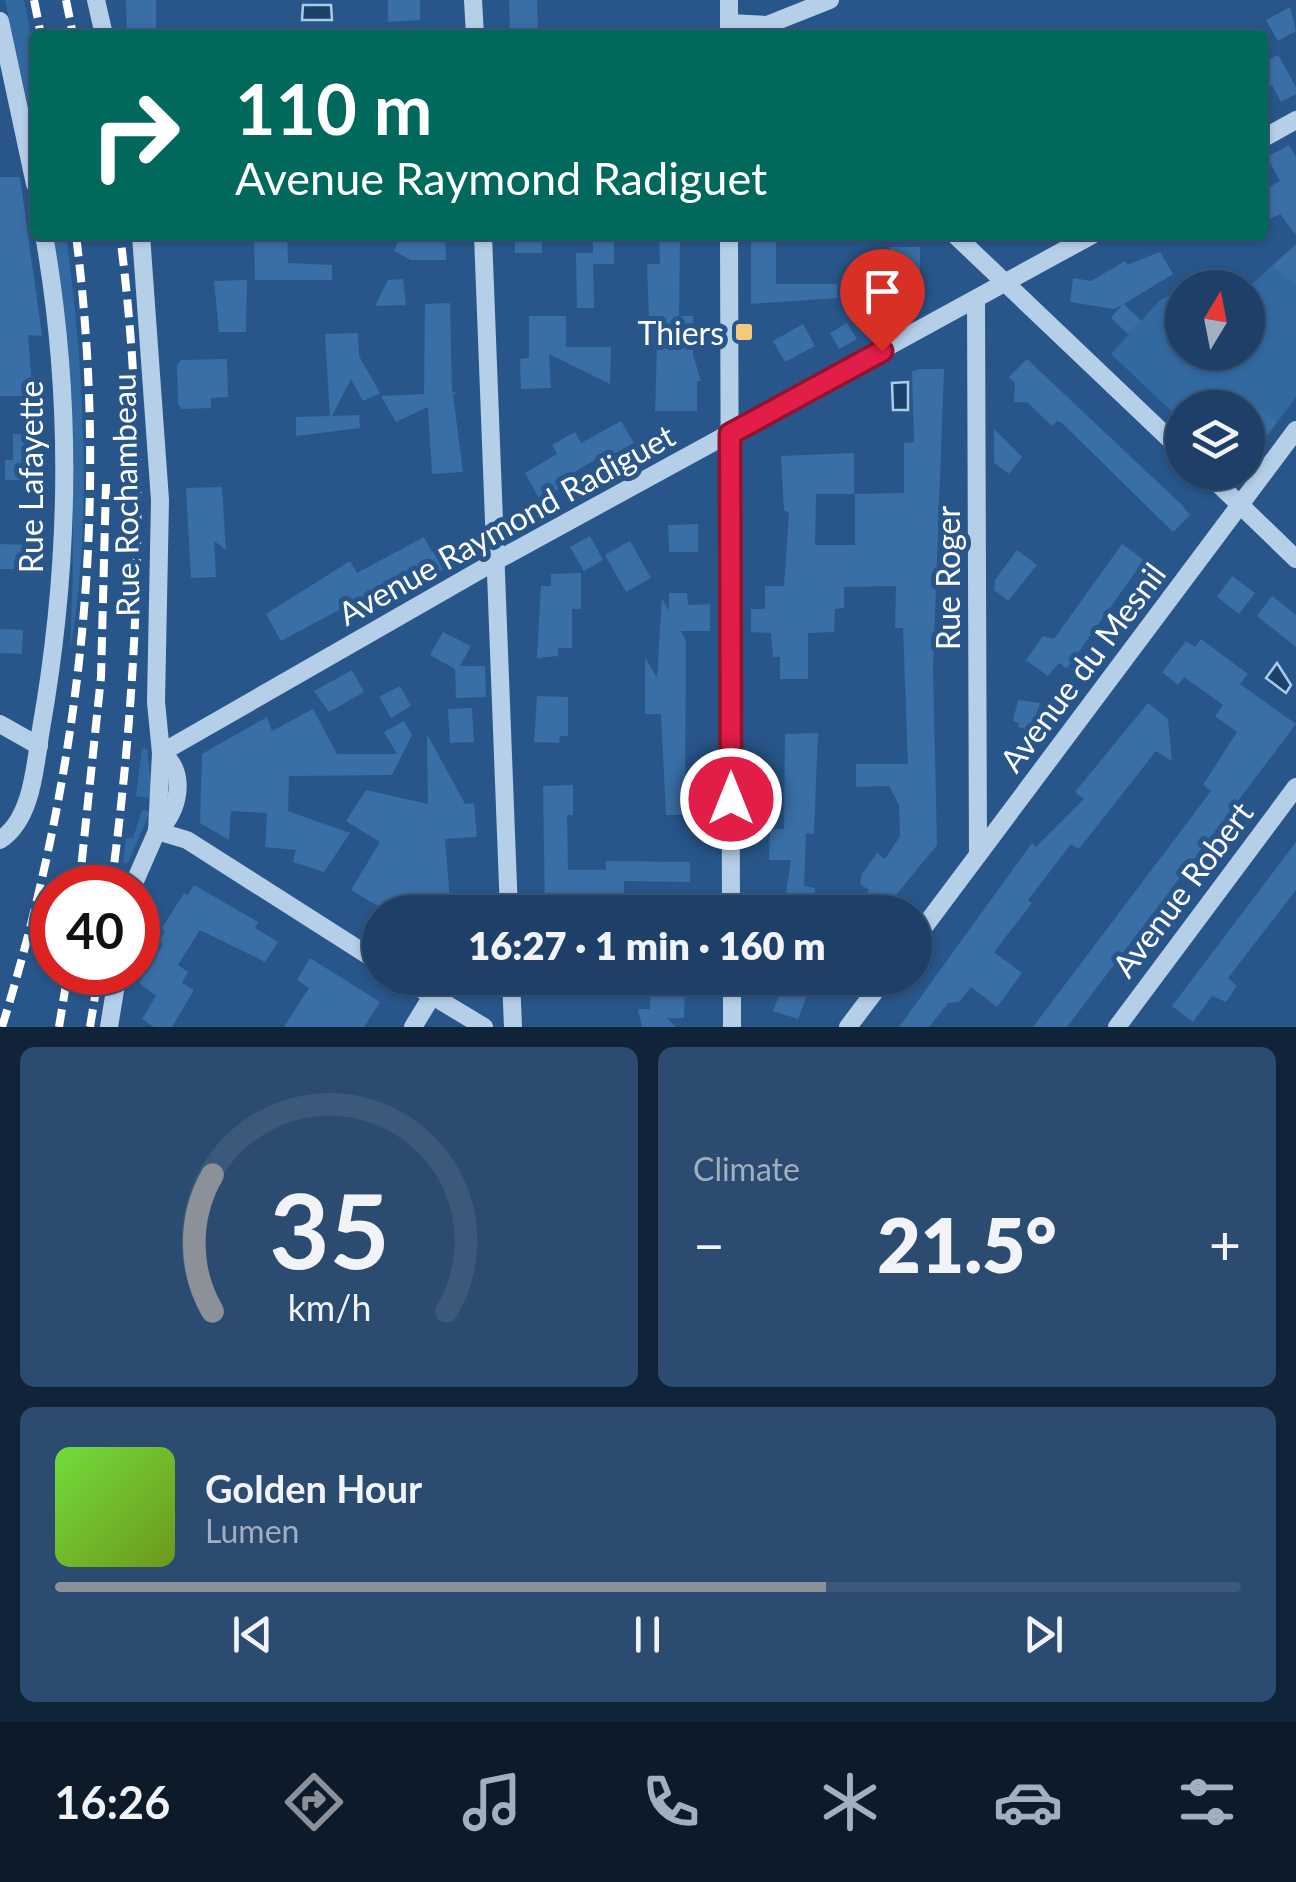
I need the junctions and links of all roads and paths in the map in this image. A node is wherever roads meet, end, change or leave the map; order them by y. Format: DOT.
graph roads {
  1 [pos="96,0"];
  2 [pos="473,0"];
  3 [pos="729,0"];
  4 [pos="830,0"];
  5 [pos="0,21"];
  6 [pos="729,29"];
  7 [pos="103,30"];
  8 [pos="475,30"];
  9 [pos="768,30"];
  10 [pos="1296,120"];
  11 [pos="1268,135"];
  12 [pos="30,161"];
  13 [pos="45,240"];
  14 [pos="141,240"];
  15 [pos="483,240"];
  16 [pos="729,240"];
  17 [pos="961,240"];
  18 [pos="1083,240"];
  19 [pos="1006,283"];
  20 [pos="976,300"];
  21 [pos="1296,430"];
  22 [pos="730,434"];
  23 [pos="1165,434"];
  24 [pos="1224,490"];
  25 [pos="1240,506"];
  26 [pos="1296,559"];
  27 [pos="496,562"];
  28 [pos="0,724"];
  29 [pos="38,746"];
  30 [pos="162,754"];
  31 [pos="1296,787"];
  32 [pos="157,830"];
  33 [pos="5,837"];
  34 [pos="978,856"];
  35 [pos="142,865"];
  36 [pos="508,895"];
  37 [pos="732,895"];
  38 [pos="932,916"];
  39 [pos="362,952"];
  40 [pos="114,995"];
  41 [pos="512,995"];
  42 [pos="732,995"];
  43 [pos="872,995"];
  44 [pos="432,996"];
  45 [pos="109,1027"];
  46 [pos="413,1027"];
  47 [pos="484,1027"];
  48 [pos="513,1027"];
  49 [pos="732,1027"];
  50 [pos="848,1027"];
  51 [pos="1117,1027"];
  1 -- 7 [label="street"];
  2 -- 8 [label="street"];
  3 -- 6 [label="street"];
  4 -- 9 [label="street"];
  5 -- 12 [label="street"];
  6 -- 9 [label="street"];
  10 -- 11 [label="street"];
  13 -- 29 [label="street, Rue Lafayette"];
  14 -- 30 [label="street, Rue Rochambeau"];
  15 -- 27 [label="street"];
  16 -- 22 [label="street"];
  17 -- 19 [label="street"];
  18 -- 19 [label="street, Avenue Raymond Radiguet"];
  19 -- 20 [label="street, Avenue Raymond Radiguet"];
  19 -- 23 [label="street"];
  20 -- 22 [label="street, Avenue Raymond Radiguet"];
  20 -- 34 [label="street, Rue Roger"];
  21 -- 25 [label="street, Avenue du Mesnil"];
  22 -- 27 [label="street, Avenue Raymond Radiguet"];
  22 -- 37 [label="street"];
  24 -- 25 [label="street"];
  25 -- 26 [label="street"];
  25 -- 34 [label="street, Avenue du Mesnil"];
  27 -- 30 [label="street, Avenue Raymond Radiguet"];
  27 -- 36 [label="street"];
  28 -- 29 [label="street"];
  29 -- 33 [label="street, Rue Lafayette"];
  30 -- 32 [label="street, Rue Rochambeau"];
  31 -- 51 [label="street, Avenue Robert"];
  32 -- 35 [label="street, Rue Rochambeau"];
  32 -- 39 [label="street"];
  34 -- 38 [label="street, Avenue du Mesnil"];
  40 -- 45 [label="street"];
  41 -- 48 [label="street"];
  42 -- 49 [label="street"];
  43 -- 50 [label="street"];
  44 -- 46 [label="street"];
  44 -- 47 [label="street"];
}
